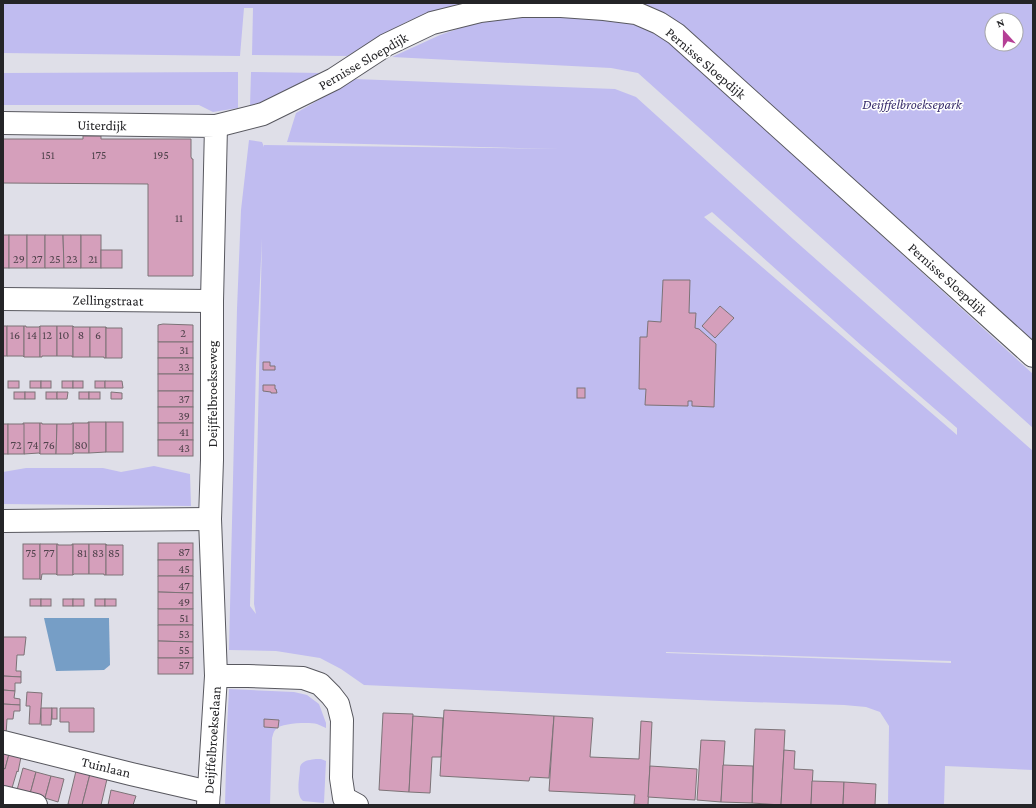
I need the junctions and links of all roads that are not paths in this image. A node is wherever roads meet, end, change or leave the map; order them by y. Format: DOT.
graph roads {
  1 [pos="3,123"];
  2 [pos="208,126"];
  3 [pos="3,299"];
  4 [pos="212,301"];
  5 [pos="1033,356"];
  6 [pos="210,519"];
  7 [pos="3,522"];
  8 [pos="216,676"];
  9 [pos="3,742"];
  10 [pos="3,797"];
  11 [pos="208,798"];
  12 [pos="36,805"];
  13 [pos="357,805"];
  1 -- 2 [label="street, Uiterdijk"];
  2 -- 4 [label="street, Deijffelbroekseweg"];
  2 -- 5 [label="street, Pernisse Sloepdijk"];
  3 -- 4 [label="street, Zellingstraat"];
  4 -- 6 [label="street, Deijffelbroekseweg"];
  6 -- 7 [label="street"];
  6 -- 8 [label="street, Deijffelbroekseweg"];
  8 -- 11 [label="street, Deijffelbroekselaan"];
  8 -- 13 [label="street, Deijffelbroekselaan"];
  9 -- 11 [label="street, Tuinlaan"];
  10 -- 12 [label="street"];
}
